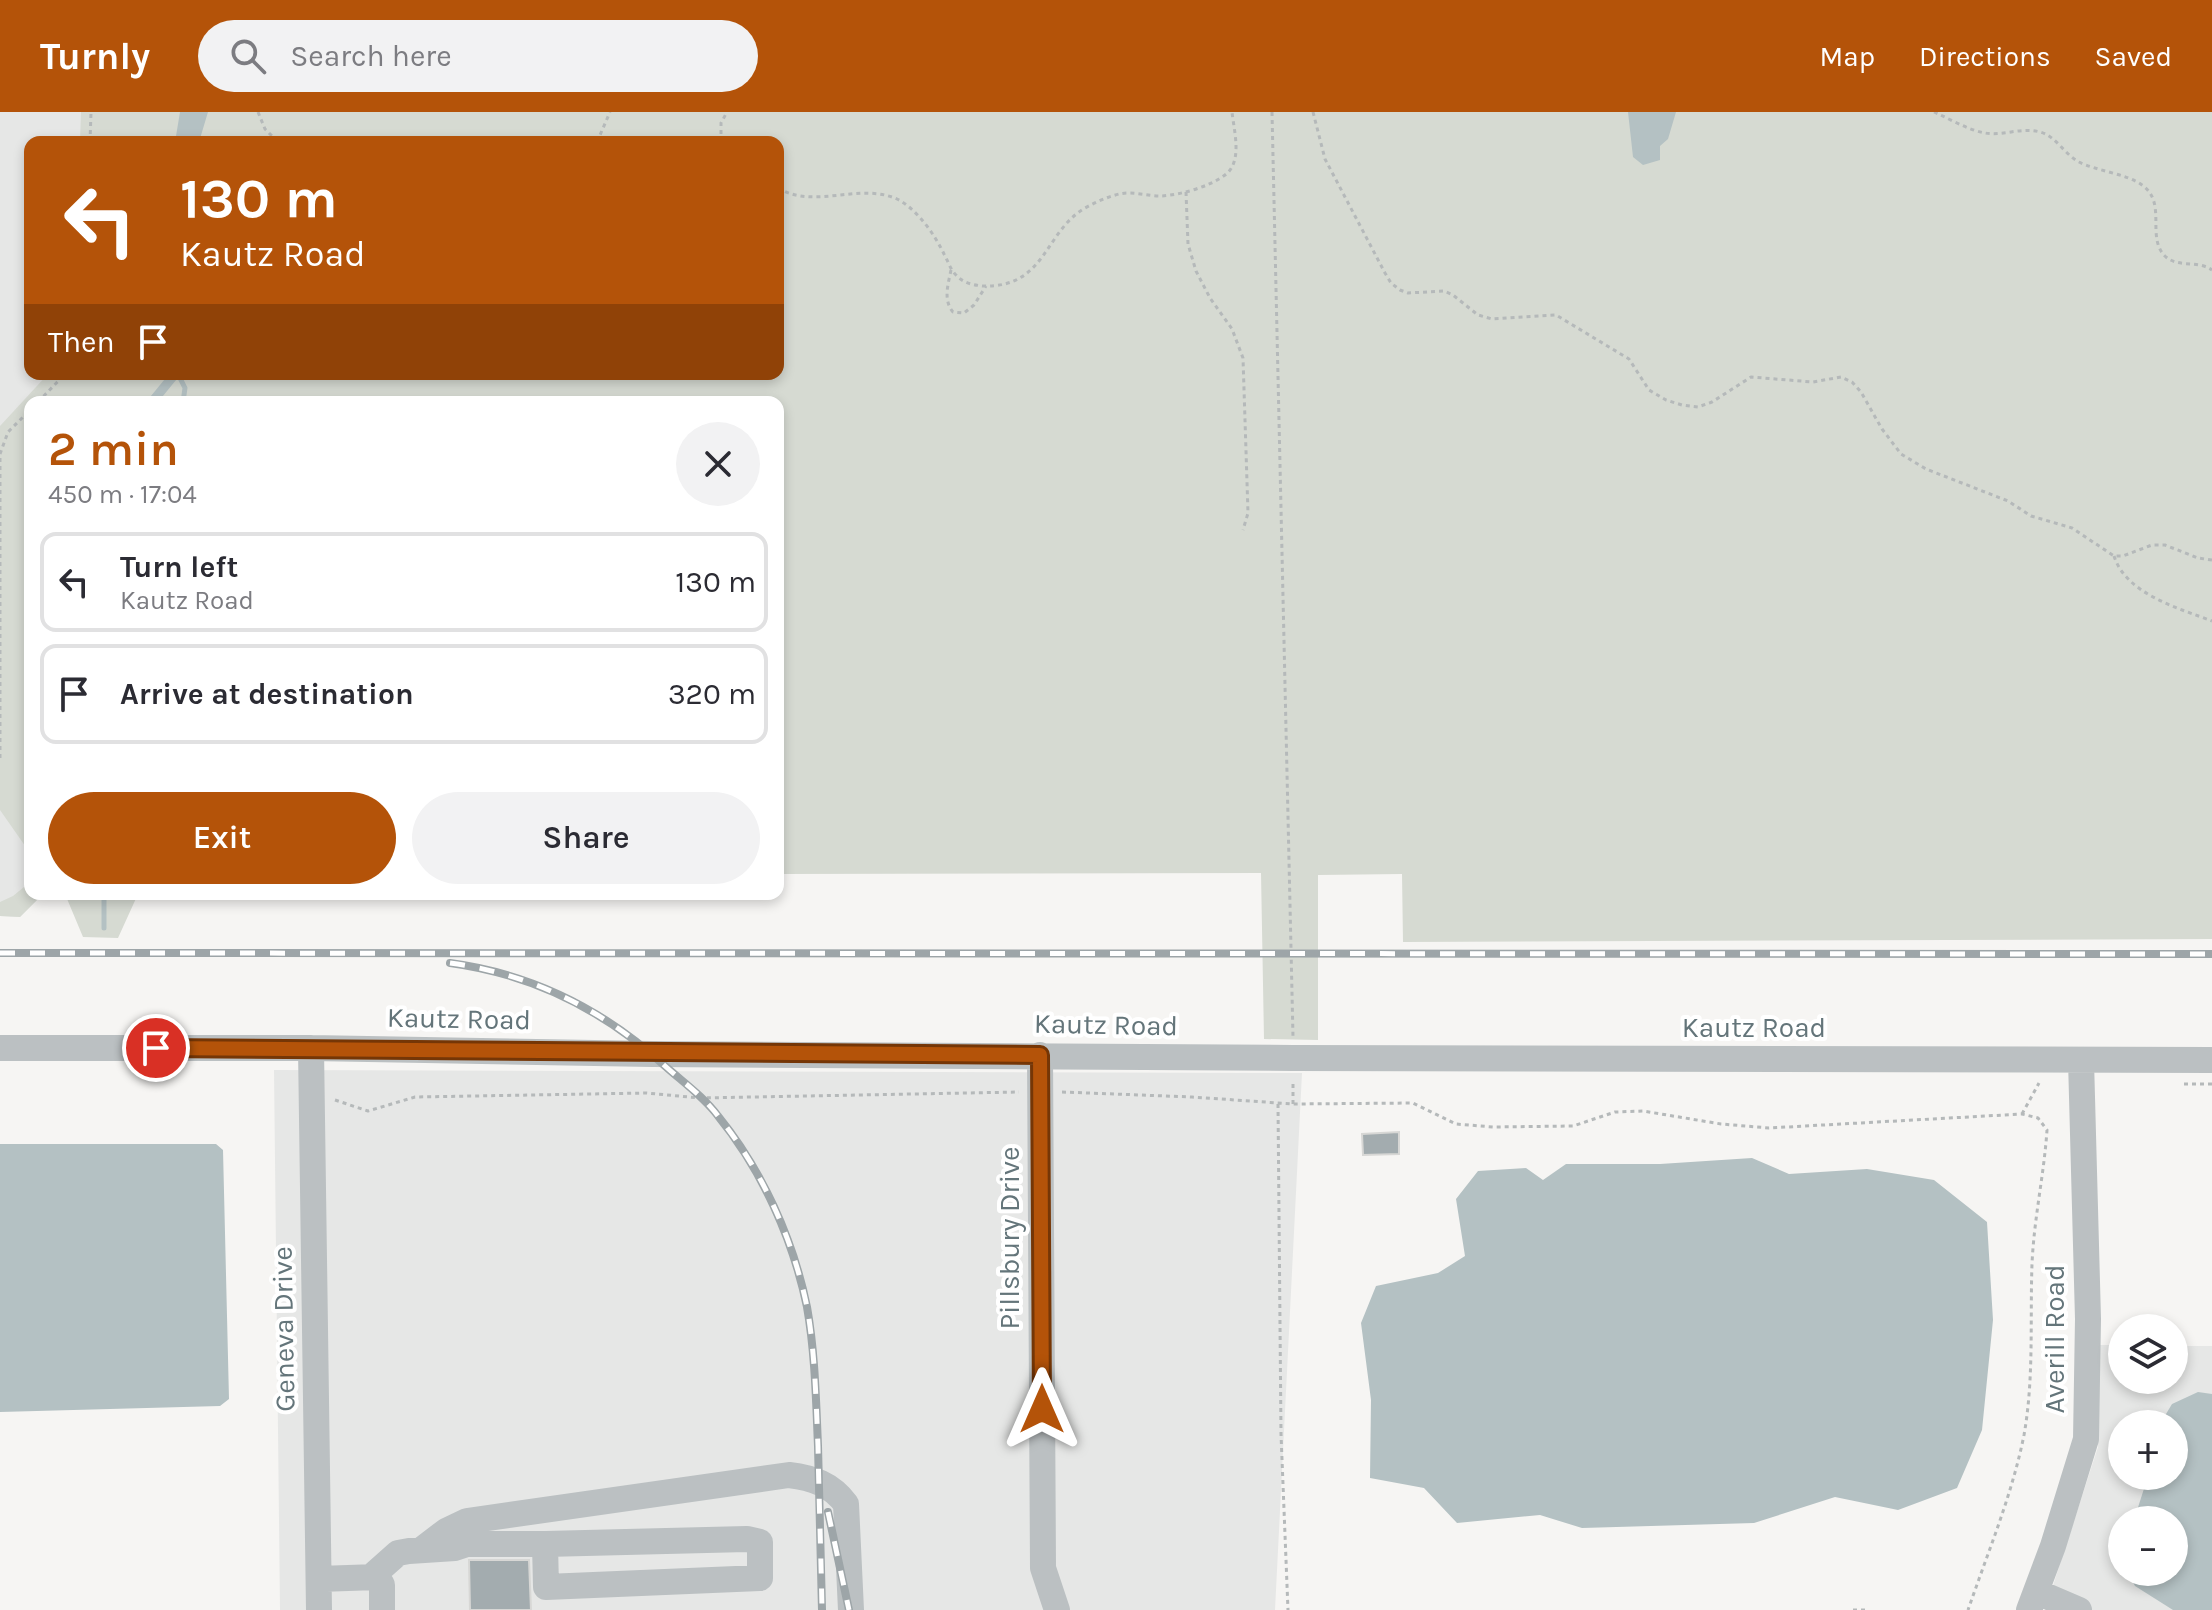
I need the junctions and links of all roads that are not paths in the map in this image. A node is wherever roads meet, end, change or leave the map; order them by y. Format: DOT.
graph roads {
  1 [pos="0,1048"];
  2 [pos="311,1048"];
  3 [pos="1040,1055"];
  4 [pos="2081,1060"];
  5 [pos="2212,1060"];
  6 [pos="545,1544"];
  7 [pos="421,1550"];
  8 [pos="371,1577"];
  9 [pos="319,1579"];
  10 [pos="2033,1601"];
  11 [pos="319,1610"];
  12 [pos="382,1610"];
  13 [pos="851,1610"];
  14 [pos="1057,1610"];
  15 [pos="2079,1610"];
  1 -- 2 [label="street, Kautz Road"];
  2 -- 3 [label="street, Kautz Road"];
  2 -- 9 [label="street, Geneva Drive"];
  3 -- 4 [label="street, Kautz Road"];
  3 -- 14 [label="street, Pillsbury Drive"];
  4 -- 5 [label="street, Kautz Road"];
  4 -- 10 [label="street, Averill Road"];
  6 -- 6 [label="street"];
  6 -- 7 [label="street"];
  7 -- 8 [label="street"];
  7 -- 13 [label="street"];
  8 -- 9 [label="street"];
  8 -- 12 [label="street"];
  9 -- 11 [label="street, Geneva Drive"];
  10 -- 15 [label="street"];
}
